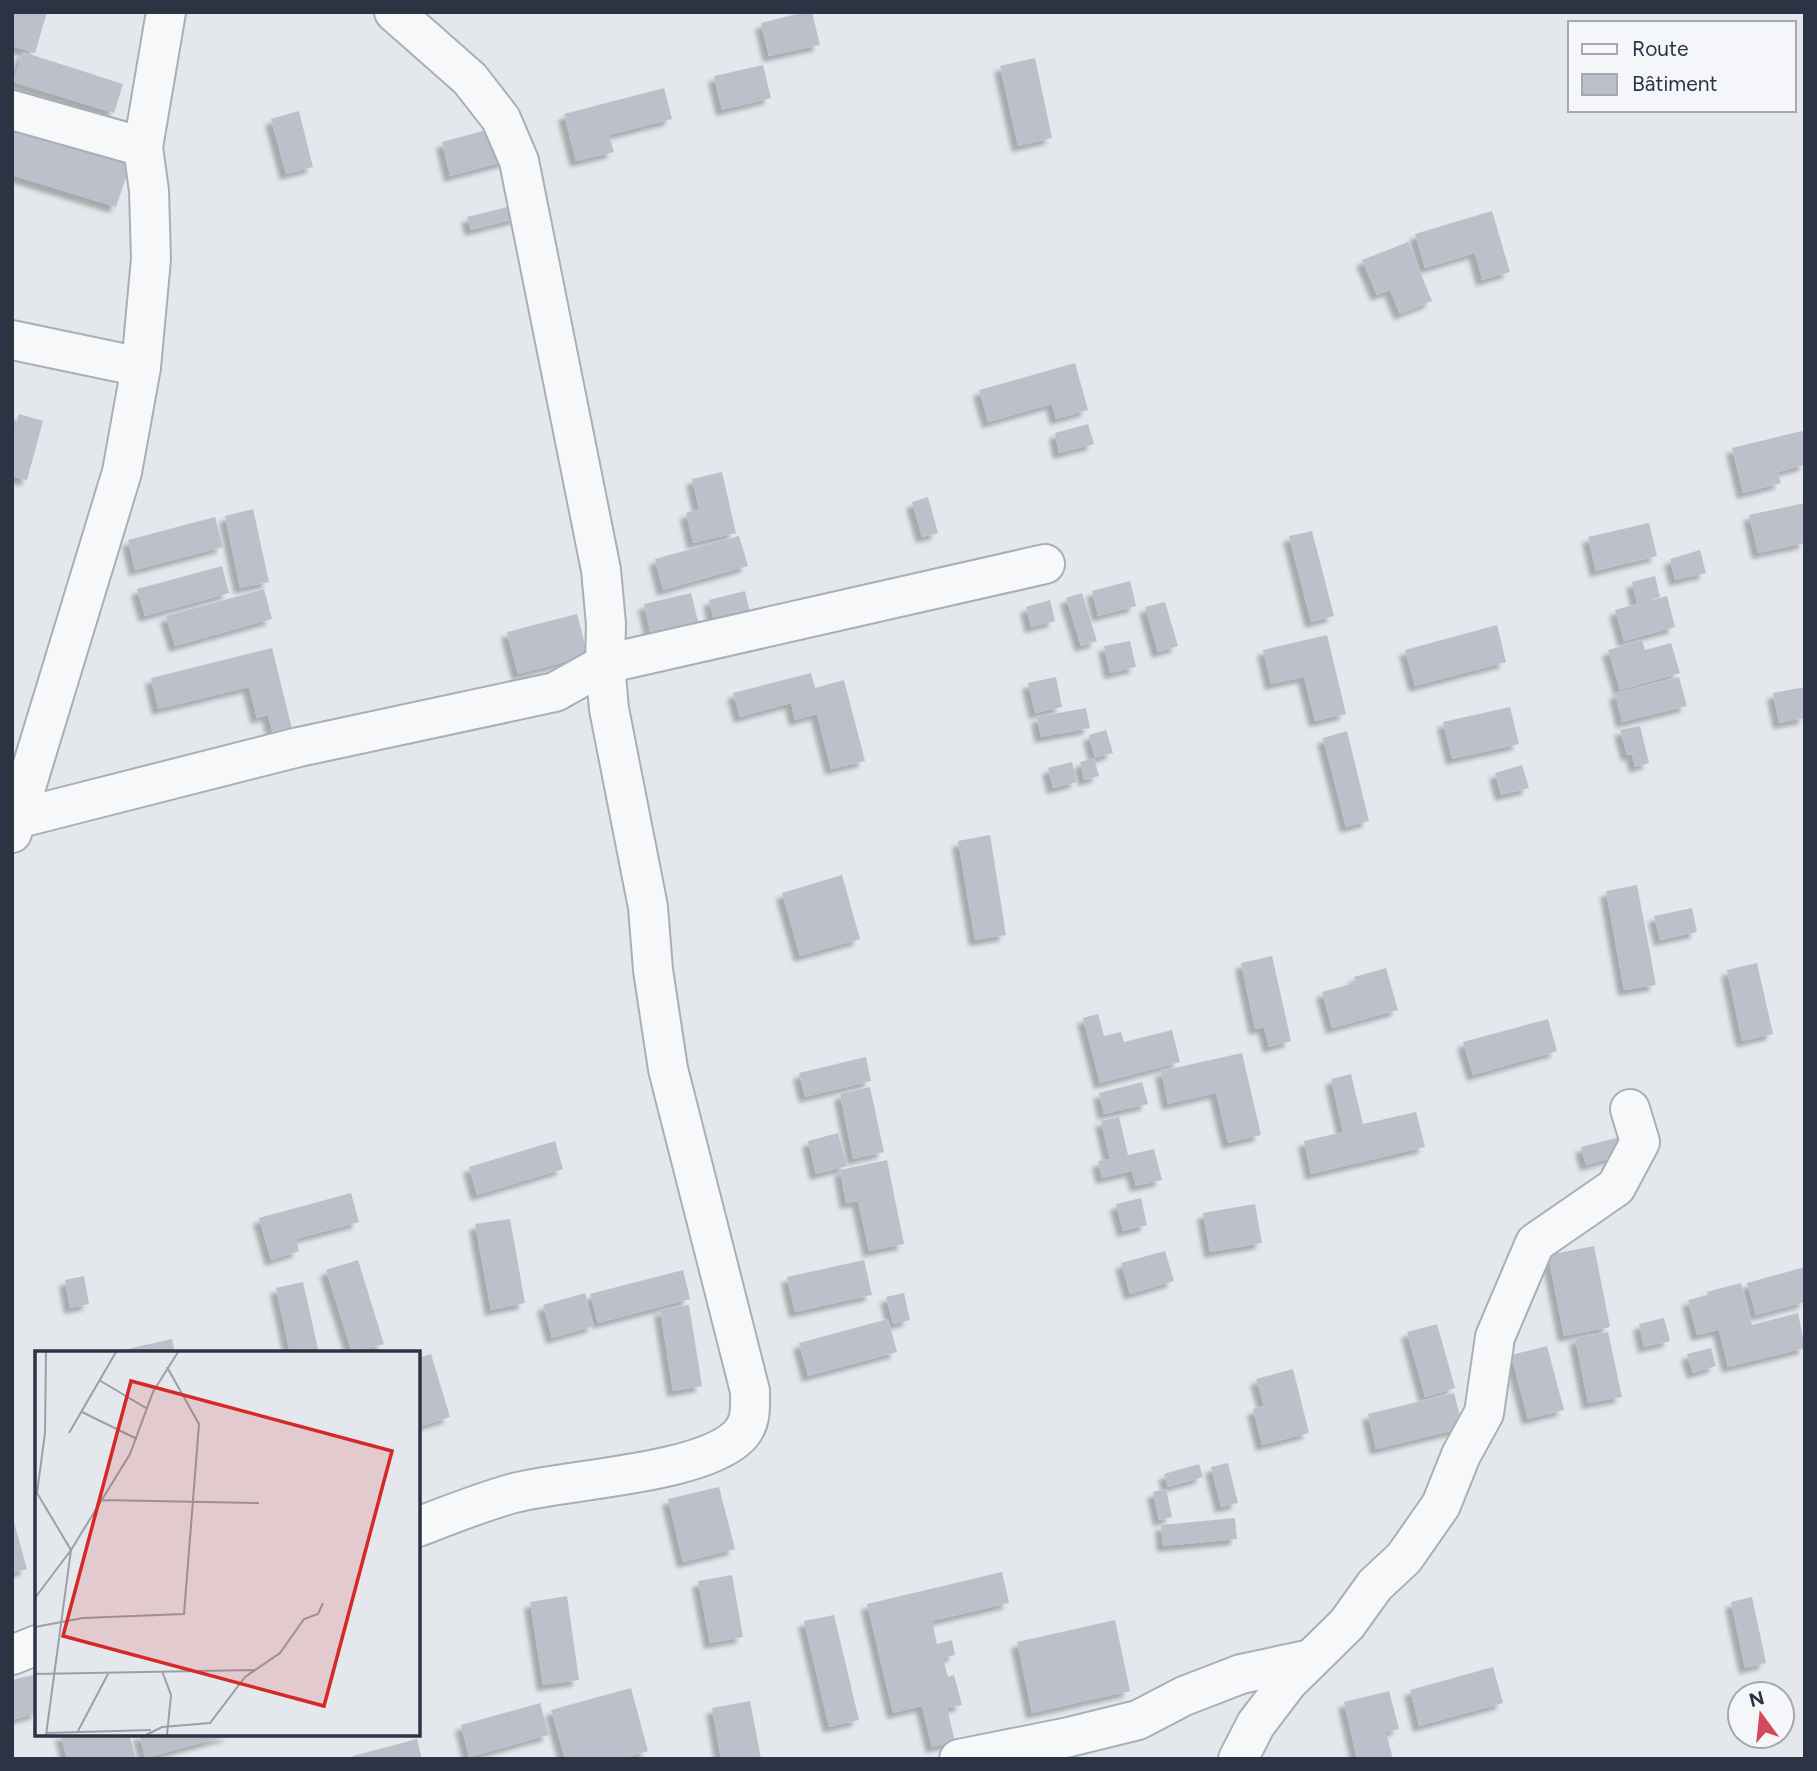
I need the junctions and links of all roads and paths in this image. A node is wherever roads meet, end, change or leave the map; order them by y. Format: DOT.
graph roads {
  1 [pos="166,12"];
  2 [pos="394,12"];
  3 [pos="12,110"];
  4 [pos="143,147"];
  5 [pos="12,340"];
  6 [pos="141,367"];
  7 [pos="1045,564"];
  8 [pos="605,664"];
  9 [pos="14,826"];
  10 [pos="1630,1109"];
  11 [pos="420,1526"];
  12 [pos="35,1646"];
  13 [pos="12,1655"];
  14 [pos="1311,1659"];
  15 [pos="959,1759"];
  16 [pos="1238,1759"];
  1 -- 4 [label="street"];
  2 -- 8 [label="street"];
  3 -- 4 [label="street"];
  4 -- 6 [label="street"];
  5 -- 6 [label="street"];
  6 -- 9 [label="street"];
  7 -- 8 [label="street"];
  8 -- 9 [label="street"];
  8 -- 11 [label="street"];
  10 -- 14 [label="street"];
  12 -- 13 [label="street"];
  14 -- 15 [label="street"];
  14 -- 16 [label="street"];
}
